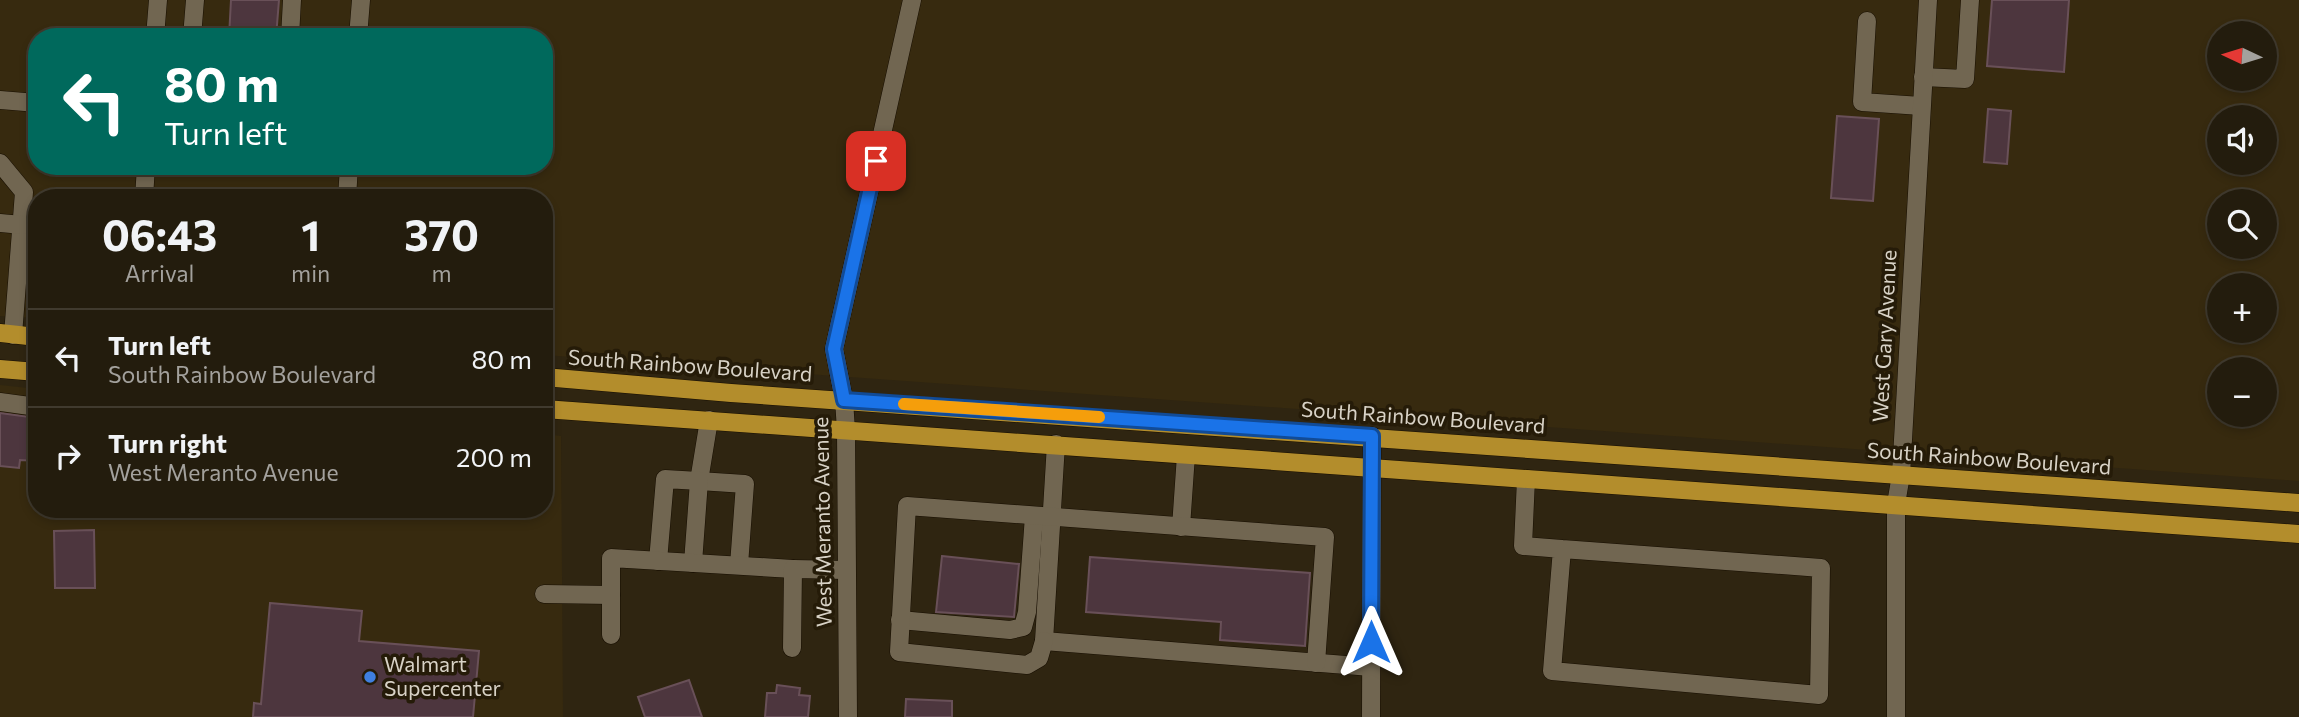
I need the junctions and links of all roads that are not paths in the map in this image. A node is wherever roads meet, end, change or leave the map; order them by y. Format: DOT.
graph roads {
  1 [pos="158,0"];
  2 [pos="195,0"];
  3 [pos="292,0"];
  4 [pos="360,0"];
  5 [pos="912,0"];
  6 [pos="1928,0"];
  7 [pos="1970,0"];
  8 [pos="1867,22"];
  9 [pos="156,28"];
  10 [pos="193,28"];
  11 [pos="290,28"];
  12 [pos="358,28"];
  13 [pos="1923,77"];
  14 [pos="0,100"];
  15 [pos="28,102"];
  16 [pos="1921,106"];
  17 [pos="0,163"];
  18 [pos="28,198"];
  19 [pos="28,207"];
  20 [pos="0,223"];
  21 [pos="22,225"];
  22 [pos="7,334"];
  23 [pos="28,336"];
  24 [pos="0,369"];
  25 [pos="28,371"];
  26 [pos="553,378"];
  27 [pos="844,400"];
  28 [pos="0,402"];
  29 [pos="28,406"];
  30 [pos="553,410"];
  31 [pos="709,421"];
  32 [pos="846,430"];
  33 [pos="1372,436"];
  34 [pos="1056,444"];
  35 [pos="1186,455"];
  36 [pos="1371,468"];
  37 [pos="1900,475"];
  38 [pos="1526,479"];
  39 [pos="699,481"];
  40 [pos="2299,503"];
  41 [pos="1896,505"];
  42 [pos="1043,517"];
  43 [pos="1181,527"];
  44 [pos="2299,534"];
  45 [pos="1562,549"];
  46 [pos="658,561"];
  47 [pos="693,563"];
  48 [pos="739,565"];
  49 [pos="793,569"];
  50 [pos="846,570"];
  51 [pos="544,594"];
  52 [pos="611,595"];
  53 [pos="900,620"];
  54 [pos="611,635"];
  55 [pos="1044,641"];
  56 [pos="792,648"];
  57 [pos="1316,663"];
  58 [pos="1371,667"];
  59 [pos="848,717"];
  60 [pos="1371,717"];
  61 [pos="1896,717"];
  1 -- 9 [label="street"];
  2 -- 10 [label="street"];
  3 -- 11 [label="street"];
  4 -- 12 [label="street"];
  5 -- 27 [label="street, West Meranto Avenue"];
  6 -- 13 [label="street, West Gary Avenue"];
  7 -- 13 [label="street"];
  8 -- 16 [label="street"];
  13 -- 16 [label="street, West Gary Avenue"];
  14 -- 15 [label="street"];
  16 -- 37 [label="street, West Gary Avenue"];
  17 -- 18 [label="street"];
  19 -- 21 [label="street"];
  20 -- 21 [label="street"];
  21 -- 22 [label="street"];
  22 -- 23 [label="main road"];
  24 -- 25 [label="main road"];
  26 -- 27 [label="main road, South Rainbow Boulevard"];
  27 -- 32 [label="street, West Meranto Avenue"];
  27 -- 33 [label="main road, South Rainbow Boulevard"];
  28 -- 29 [label="street"];
  30 -- 31 [label="main road"];
  31 -- 32 [label="main road"];
  31 -- 39 [label="street"];
  32 -- 34 [label="main road"];
  32 -- 50 [label="street, West Meranto Avenue"];
  33 -- 36 [label="street"];
  33 -- 37 [label="main road, South Rainbow Boulevard"];
  34 -- 35 [label="main road"];
  34 -- 42 [label="street"];
  35 -- 36 [label="main road"];
  35 -- 43 [label="street"];
  36 -- 38 [label="main road"];
  36 -- 58 [label="street"];
  37 -- 40 [label="main road, South Rainbow Boulevard"];
  37 -- 41 [label="street, West Gary Avenue"];
  38 -- 41 [label="main road"];
  38 -- 45 [label="street"];
  39 -- 46 [label="street"];
  39 -- 47 [label="street"];
  39 -- 48 [label="street"];
  41 -- 44 [label="main road"];
  41 -- 61 [label="street, West Gary Avenue"];
  42 -- 43 [label="street"];
  42 -- 53 [label="street"];
  42 -- 53 [label="street"];
  42 -- 55 [label="street"];
  43 -- 57 [label="street"];
  45 -- 45 [label="street"];
  46 -- 47 [label="street"];
  46 -- 52 [label="street"];
  47 -- 48 [label="street"];
  48 -- 49 [label="street"];
  49 -- 50 [label="street"];
  49 -- 56 [label="street"];
  50 -- 59 [label="street, West Meranto Avenue"];
  51 -- 52 [label="street"];
  52 -- 54 [label="street"];
  53 -- 55 [label="street"];
  55 -- 57 [label="street"];
  57 -- 58 [label="street"];
  58 -- 60 [label="street"];
}
